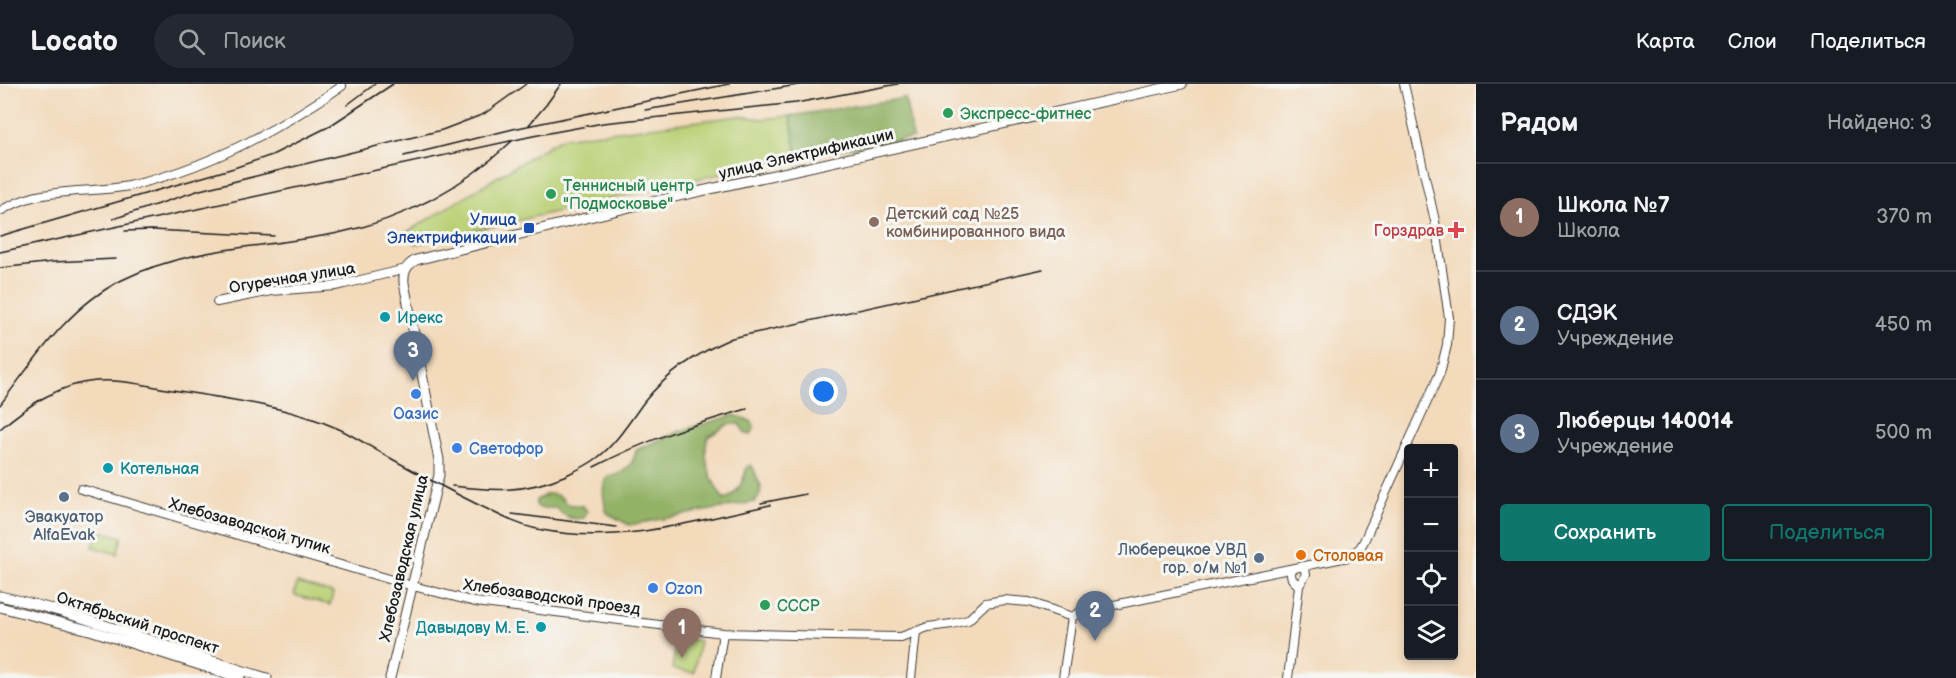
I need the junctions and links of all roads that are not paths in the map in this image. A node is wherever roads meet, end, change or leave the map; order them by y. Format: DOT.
graph roads {
  1 [pos="343,84"];
  2 [pos="1182,84"];
  3 [pos="1404,84"];
  4 [pos="0,211"];
  5 [pos="406,268"];
  6 [pos="217,302"];
  7 [pos="81,489"];
  8 [pos="1304,567"];
  9 [pos="1290,570"];
  10 [pos="413,586"];
  11 [pos="1299,586"];
  12 [pos="0,596"];
  13 [pos="0,607"];
  14 [pos="1072,617"];
  15 [pos="916,632"];
  16 [pos="723,633"];
  17 [pos="240,678"];
  18 [pos="267,678"];
  19 [pos="390,678"];
  20 [pos="716,678"];
  21 [pos="911,678"];
  22 [pos="1064,678"];
  23 [pos="1288,678"];
  1 -- 4 [label="street"];
  2 -- 5 [label="main road, улица Электрификации"];
  3 -- 8 [label="street"];
  5 -- 6 [label="street, Огуречная улица"];
  5 -- 10 [label="main road, Хлебозаводская улица"];
  7 -- 10 [label="street, Хлебозаводской тупик"];
  8 -- 9 [label="street"];
  8 -- 11 [label="street"];
  9 -- 11 [label="street"];
  9 -- 14 [label="street"];
  10 -- 16 [label="street, Хлебозаводской проезд"];
  10 -- 19 [label="main road, Хлебозаводская улица"];
  11 -- 23 [label="street"];
  12 -- 18 [label="main road, Октябрьский проспект"];
  13 -- 17 [label="main road, Октябрьский проспект"];
  14 -- 15 [label="street, Хлебозаводской проезд"];
  14 -- 22 [label="street"];
  15 -- 16 [label="street, Хлебозаводской проезд"];
  15 -- 21 [label="street"];
  16 -- 20 [label="street"];
}
